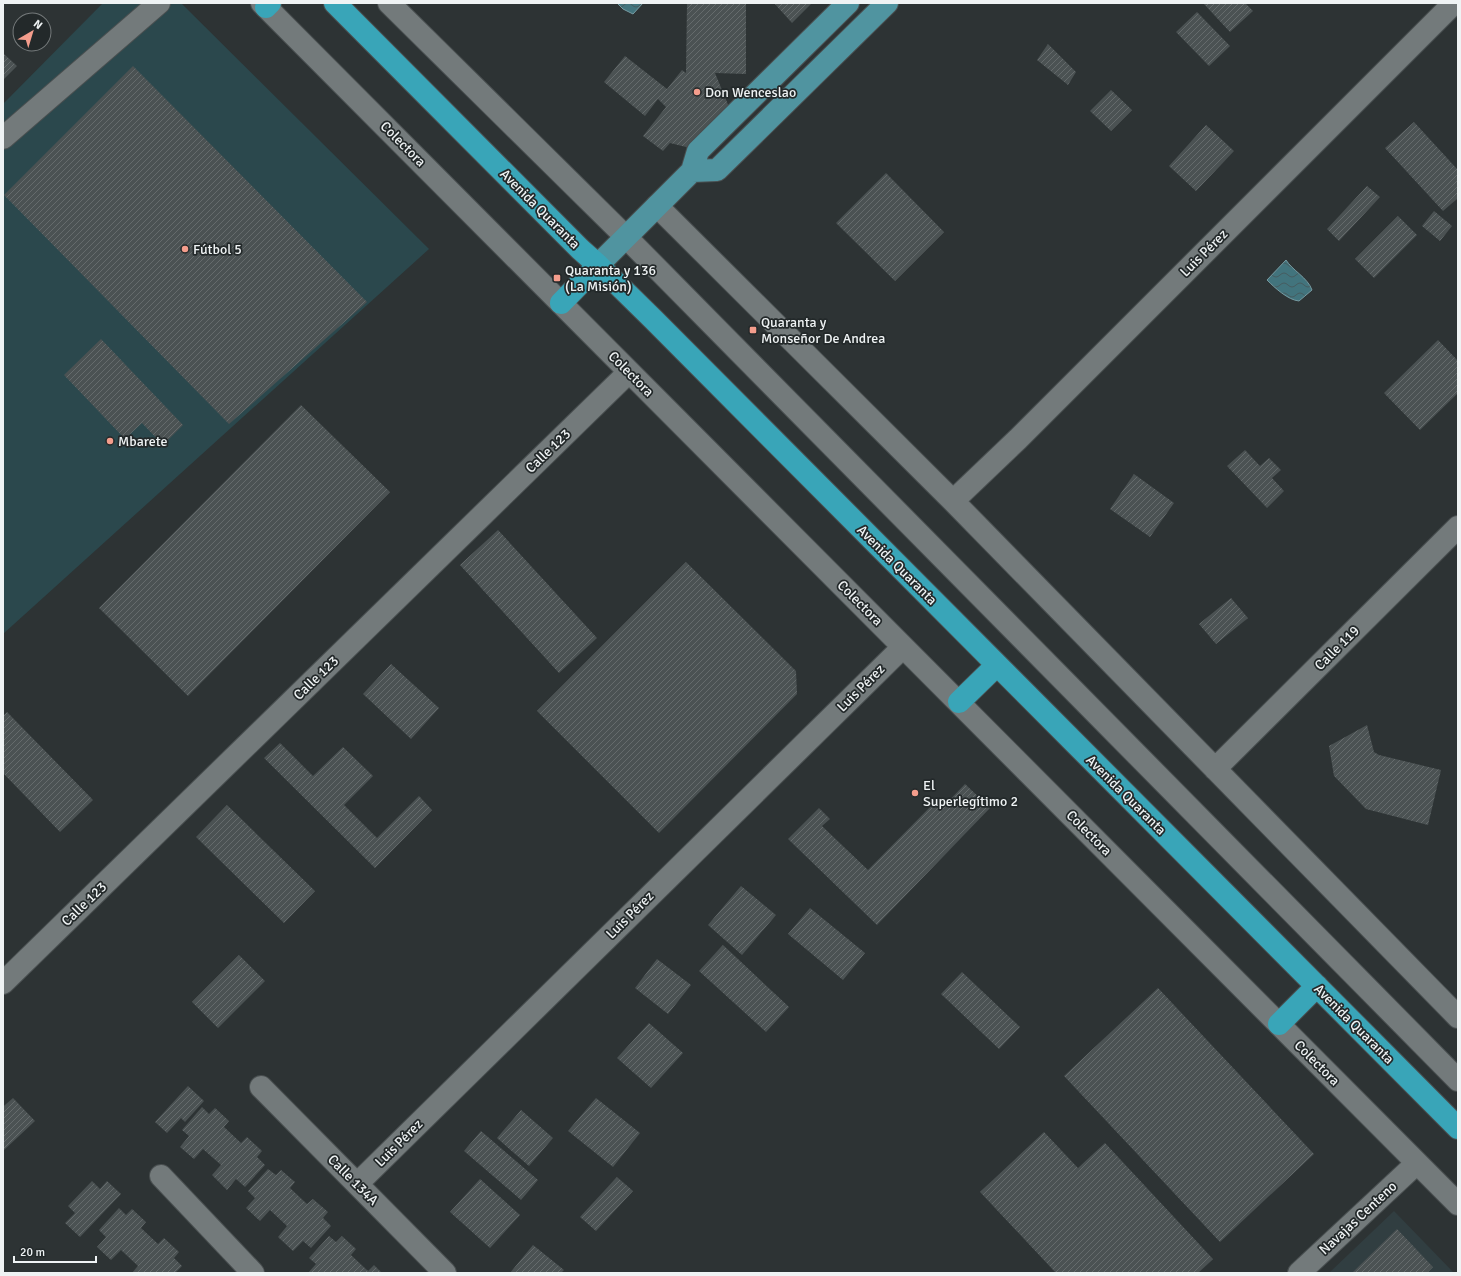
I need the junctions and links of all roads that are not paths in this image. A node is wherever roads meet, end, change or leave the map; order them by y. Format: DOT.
graph roads {
  1 [pos="159,3"];
  2 [pos="335,3"];
  3 [pos="389,3"];
  4 [pos="848,3"];
  5 [pos="887,3"];
  6 [pos="1454,3"];
  7 [pos="266,4"];
  8 [pos="3,138"];
  9 [pos="692,171"];
  10 [pos="657,206"];
  11 [pos="626,237"];
  12 [pos="598,265"];
  13 [pos="561,304"];
  14 [pos="630,372"];
  15 [pos="953,502"];
  16 [pos="1458,526"];
  17 [pos="903,647"];
  18 [pos="997,665"];
  19 [pos="958,702"];
  20 [pos="1215,769"];
  21 [pos="3,983"];
  22 [pos="1317,986"];
  23 [pos="1458,1017"];
  24 [pos="1279,1024"];
  25 [pos="1458,1080"];
  26 [pos="261,1087"];
  27 [pos="1458,1128"];
  28 [pos="1417,1163"];
  29 [pos="161,1176"];
  30 [pos="357,1184"];
  31 [pos="1458,1204"];
  32 [pos="253,1273"];
  33 [pos="445,1273"];
  34 [pos="1299,1273"];
  1 -- 8 [label="street"];
  2 -- 12 [label="highway, Avenida Quaranta"];
  3 -- 11 [label="street"];
  4 -- 9 [label="main road"];
  5 -- 9 [label="main road"];
  6 -- 15 [label="street, Luis Pérez"];
  7 -- 13 [label="street, Colectora"];
  9 -- 10 [label="main road"];
  10 -- 11 [label="main road"];
  10 -- 15 [label="street"];
  11 -- 12 [label="main road"];
  11 -- 25 [label="street"];
  12 -- 13 [label="highway"];
  12 -- 18 [label="highway, Avenida Quaranta"];
  13 -- 14 [label="street, Colectora"];
  14 -- 17 [label="street, Colectora"];
  14 -- 21 [label="street, Calle 123"];
  15 -- 20 [label="street"];
  16 -- 20 [label="street, Calle 119"];
  17 -- 19 [label="street, Colectora"];
  17 -- 30 [label="street, Luis Pérez"];
  18 -- 19 [label="highway"];
  18 -- 22 [label="highway, Avenida Quaranta"];
  19 -- 24 [label="street, Colectora"];
  20 -- 23 [label="street"];
  22 -- 24 [label="highway"];
  22 -- 27 [label="highway, Avenida Quaranta"];
  24 -- 28 [label="street, Colectora"];
  26 -- 30 [label="street, Calle 134A"];
  28 -- 31 [label="street, Colectora"];
  28 -- 34 [label="street, Navajas Centeno"];
  29 -- 32 [label="street"];
  30 -- 33 [label="street, Calle 134A"];
}
